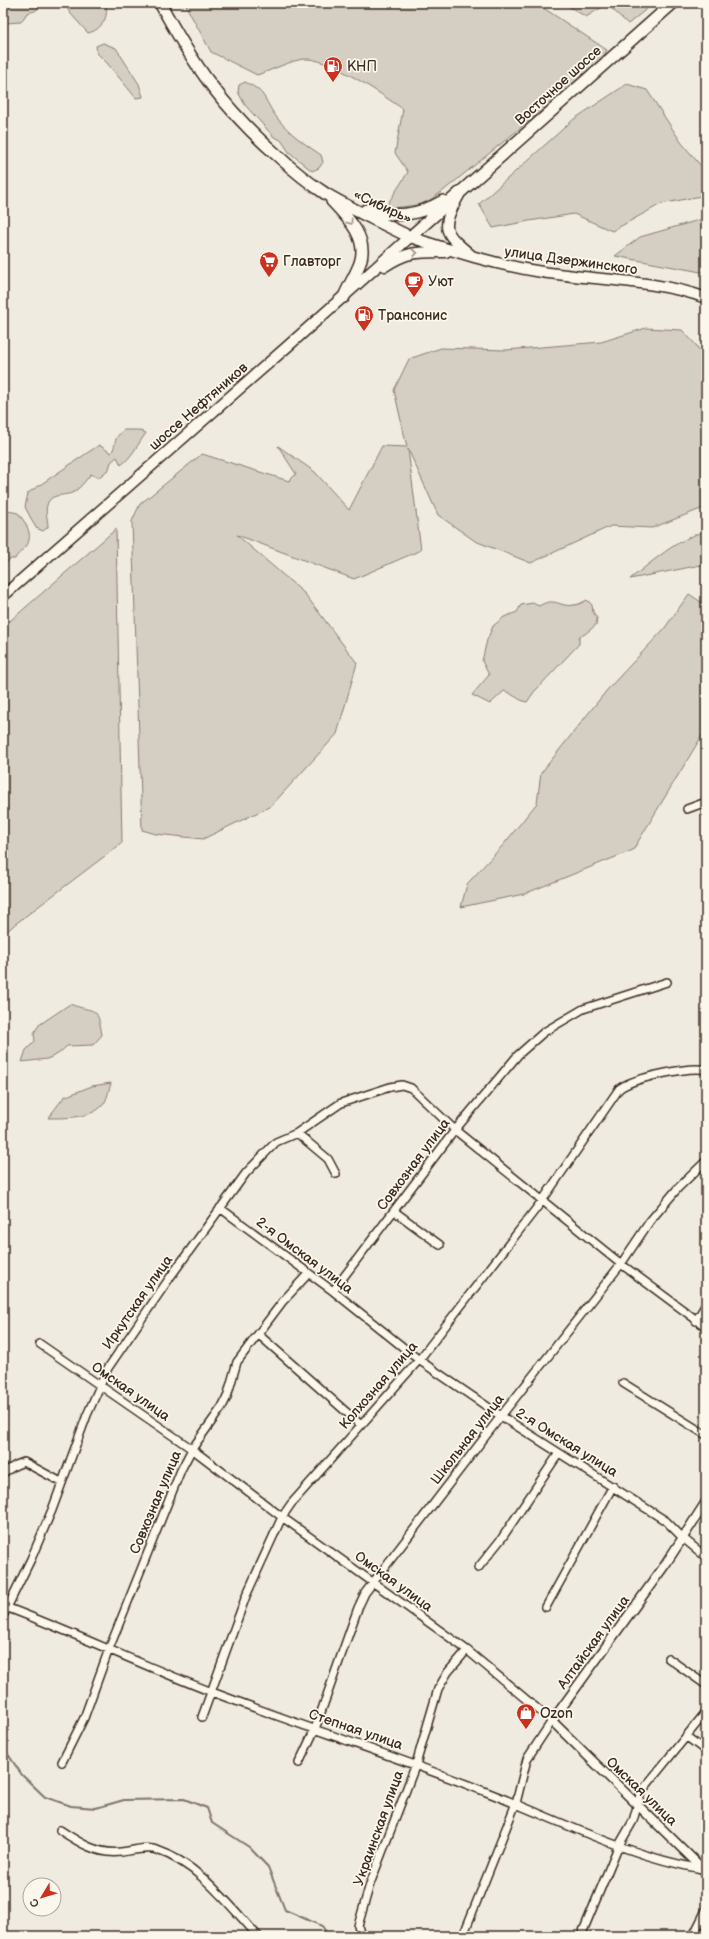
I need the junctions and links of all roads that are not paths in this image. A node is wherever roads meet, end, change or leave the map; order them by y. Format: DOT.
graph roads {
  1 [pos="160,3"];
  2 [pos="673,3"];
  3 [pos="462,189"];
  4 [pos="325,193"];
  5 [pos="347,206"];
  6 [pos="410,237"];
  7 [pos="455,252"];
  8 [pos="475,258"];
  9 [pos="357,285"];
  10 [pos="344,297"];
  11 [pos="706,298"];
  12 [pos="3,596"];
  13 [pos="706,802"];
  14 [pos="687,809"];
  15 [pos="667,982"];
  16 [pos="706,1070"];
  17 [pos="455,1130"];
  18 [pos="297,1133"];
  19 [pos="706,1161"];
  20 [pos="336,1174"];
  21 [pos="542,1201"];
  22 [pos="220,1208"];
  23 [pos="394,1211"];
  24 [pos="440,1245"];
  25 [pos="621,1264"];
  26 [pos="308,1274"];
  27 [pos="333,1291"];
  28 [pos="706,1304"];
  29 [pos="696,1320"];
  30 [pos="706,1327"];
  31 [pos="258,1334"];
  32 [pos="40,1344"];
  33 [pos="419,1360"];
  34 [pos="623,1383"];
  35 [pos="100,1386"];
  36 [pos="501,1416"];
  37 [pos="361,1424"];
  38 [pos="706,1435"];
  39 [pos="192,1449"];
  40 [pos="559,1453"];
  41 [pos="3,1473"];
  42 [pos="61,1482"];
  43 [pos="613,1486"];
  44 [pos="706,1503"];
  45 [pos="282,1517"];
  46 [pos="683,1538"];
  47 [pos="706,1557"];
  48 [pos="478,1568"];
  49 [pos="374,1582"];
  50 [pos="5,1607"];
  51 [pos="546,1607"];
  52 [pos="3,1616"];
  53 [pos="109,1649"];
  54 [pos="467,1650"];
  55 [pos="668,1658"];
  56 [pos="706,1685"];
  57 [pos="211,1692"];
  58 [pos="706,1712"];
  59 [pos="202,1717"];
  60 [pos="552,1721"];
  61 [pos="315,1729"];
  62 [pos="687,1737"];
  63 [pos="706,1751"];
  64 [pos="62,1762"];
  65 [pos="299,1763"];
  66 [pos="416,1764"];
  67 [pos="516,1803"];
  68 [pos="637,1805"];
  69 [pos="60,1830"];
  70 [pos="618,1847"];
  71 [pos="704,1870"];
  72 [pos="706,1910"];
  73 [pos="360,1933"];
  74 [pos="258,1936"];
  75 [pos="463,1936"];
  76 [pos="581,1936"];
  77 [pos="693,1936"];
  1 -- 4 [label="highway"];
  2 -- 3 [label="highway, Восточное шоссе"];
  3 -- 5 [label="highway"];
  3 -- 6 [label="highway, «Сибирь»"];
  3 -- 8 [label="main road"];
  4 -- 5 [label="highway, «Сибирь»"];
  4 -- 10 [label="highway, one-way"];
  5 -- 6 [label="highway, «Сибирь»"];
  6 -- 7 [label="main road, улица Дзержинского"];
  6 -- 9 [label="main road, шоссе Нефтяников"];
  7 -- 8 [label="main road, улица Дзержинского"];
  9 -- 7 [label="main road, one-way"];
  8 -- 11 [label="main road, улица Дзержинского"];
  9 -- 10 [label="main road, шоссе Нефтяников"];
  10 -- 12 [label="main road, шоссе Нефтяников"];
  13 -- 14 [label="street"];
  15 -- 17 [label="street, Совхозная улица"];
  16 -- 21 [label="street, Колхозная улица"];
  17 -- 18 [label="street, Иркутская улица"];
  17 -- 21 [label="street, Иркутская улица"];
  17 -- 23 [label="street, Совхозная улица"];
  18 -- 20 [label="street"];
  18 -- 22 [label="street, Иркутская улица"];
  19 -- 25 [label="street, Школьная улица"];
  21 -- 25 [label="street, Иркутская улица"];
  21 -- 33 [label="street, Колхозная улица"];
  22 -- 26 [label="street, 2-я Омская улица"];
  22 -- 35 [label="street, Иркутская улица"];
  23 -- 24 [label="street"];
  23 -- 27 [label="street, Совхозная улица"];
  25 -- 29 [label="street, Иркутская улица"];
  25 -- 36 [label="street, Школьная улица"];
  26 -- 27 [label="street, 2-я Омская улица"];
  26 -- 31 [label="street, Совхозная улица"];
  27 -- 33 [label="street, 2-я Омская улица"];
  28 -- 29 [label="street"];
  29 -- 30 [label="street, Иркутская улица"];
  31 -- 37 [label="street"];
  31 -- 39 [label="street, Совхозная улица"];
  32 -- 35 [label="street, Омская улица"];
  33 -- 36 [label="street, 2-я Омская улица"];
  33 -- 37 [label="street, Колхозная улица"];
  34 -- 38 [label="street"];
  35 -- 39 [label="street, Омская улица"];
  35 -- 42 [label="street, Иркутская улица"];
  36 -- 40 [label="street, 2-я Омская улица"];
  36 -- 49 [label="street, Школьная улица"];
  37 -- 45 [label="street, Колхозная улица"];
  39 -- 45 [label="street, Омская улица"];
  39 -- 53 [label="street, Совхозная улица"];
  40 -- 43 [label="street, 2-я Омская улица"];
  40 -- 48 [label="street"];
  41 -- 42 [label="street"];
  42 -- 50 [label="street, Иркутская улица"];
  43 -- 46 [label="street, 2-я Омская улица"];
  43 -- 51 [label="street"];
  44 -- 46 [label="street, Алтайская улица"];
  45 -- 49 [label="street, Омская улица"];
  45 -- 57 [label="street, Колхозная улица"];
  46 -- 47 [label="street, 2-я Омская улица"];
  46 -- 60 [label="street, Алтайская улица"];
  49 -- 54 [label="street, Омская улица"];
  49 -- 61 [label="street, Школьная улица"];
  50 -- 52 [label="street, Иркутская улица"];
  50 -- 53 [label="street, Степная улица"];
  53 -- 57 [label="street, Степная улица"];
  53 -- 64 [label="street, Совхозная улица"];
  54 -- 60 [label="street, Омская улица"];
  54 -- 66 [label="street, Украинская улица"];
  55 -- 56 [label="street"];
  57 -- 59 [label="street, Колхозная улица"];
  57 -- 61 [label="street, Степная улица"];
  58 -- 62 [label="street"];
  60 -- 67 [label="street, Алтайская улица"];
  60 -- 68 [label="street, Омская улица"];
  61 -- 65 [label="street, Школьная улица"];
  61 -- 66 [label="street, Степная улица"];
  62 -- 63 [label="street"];
  62 -- 68 [label="street"];
  66 -- 67 [label="street, Степная улица"];
  66 -- 73 [label="street, Украинская улица"];
  67 -- 70 [label="street, Степная улица"];
  67 -- 75 [label="street, Алтайская улица"];
  68 -- 70 [label="street"];
  68 -- 71 [label="street, Омская улица"];
  69 -- 74 [label="street"];
  70 -- 71 [label="street, Степная улица"];
  70 -- 76 [label="street"];
  72 -- 77 [label="street"];
}
